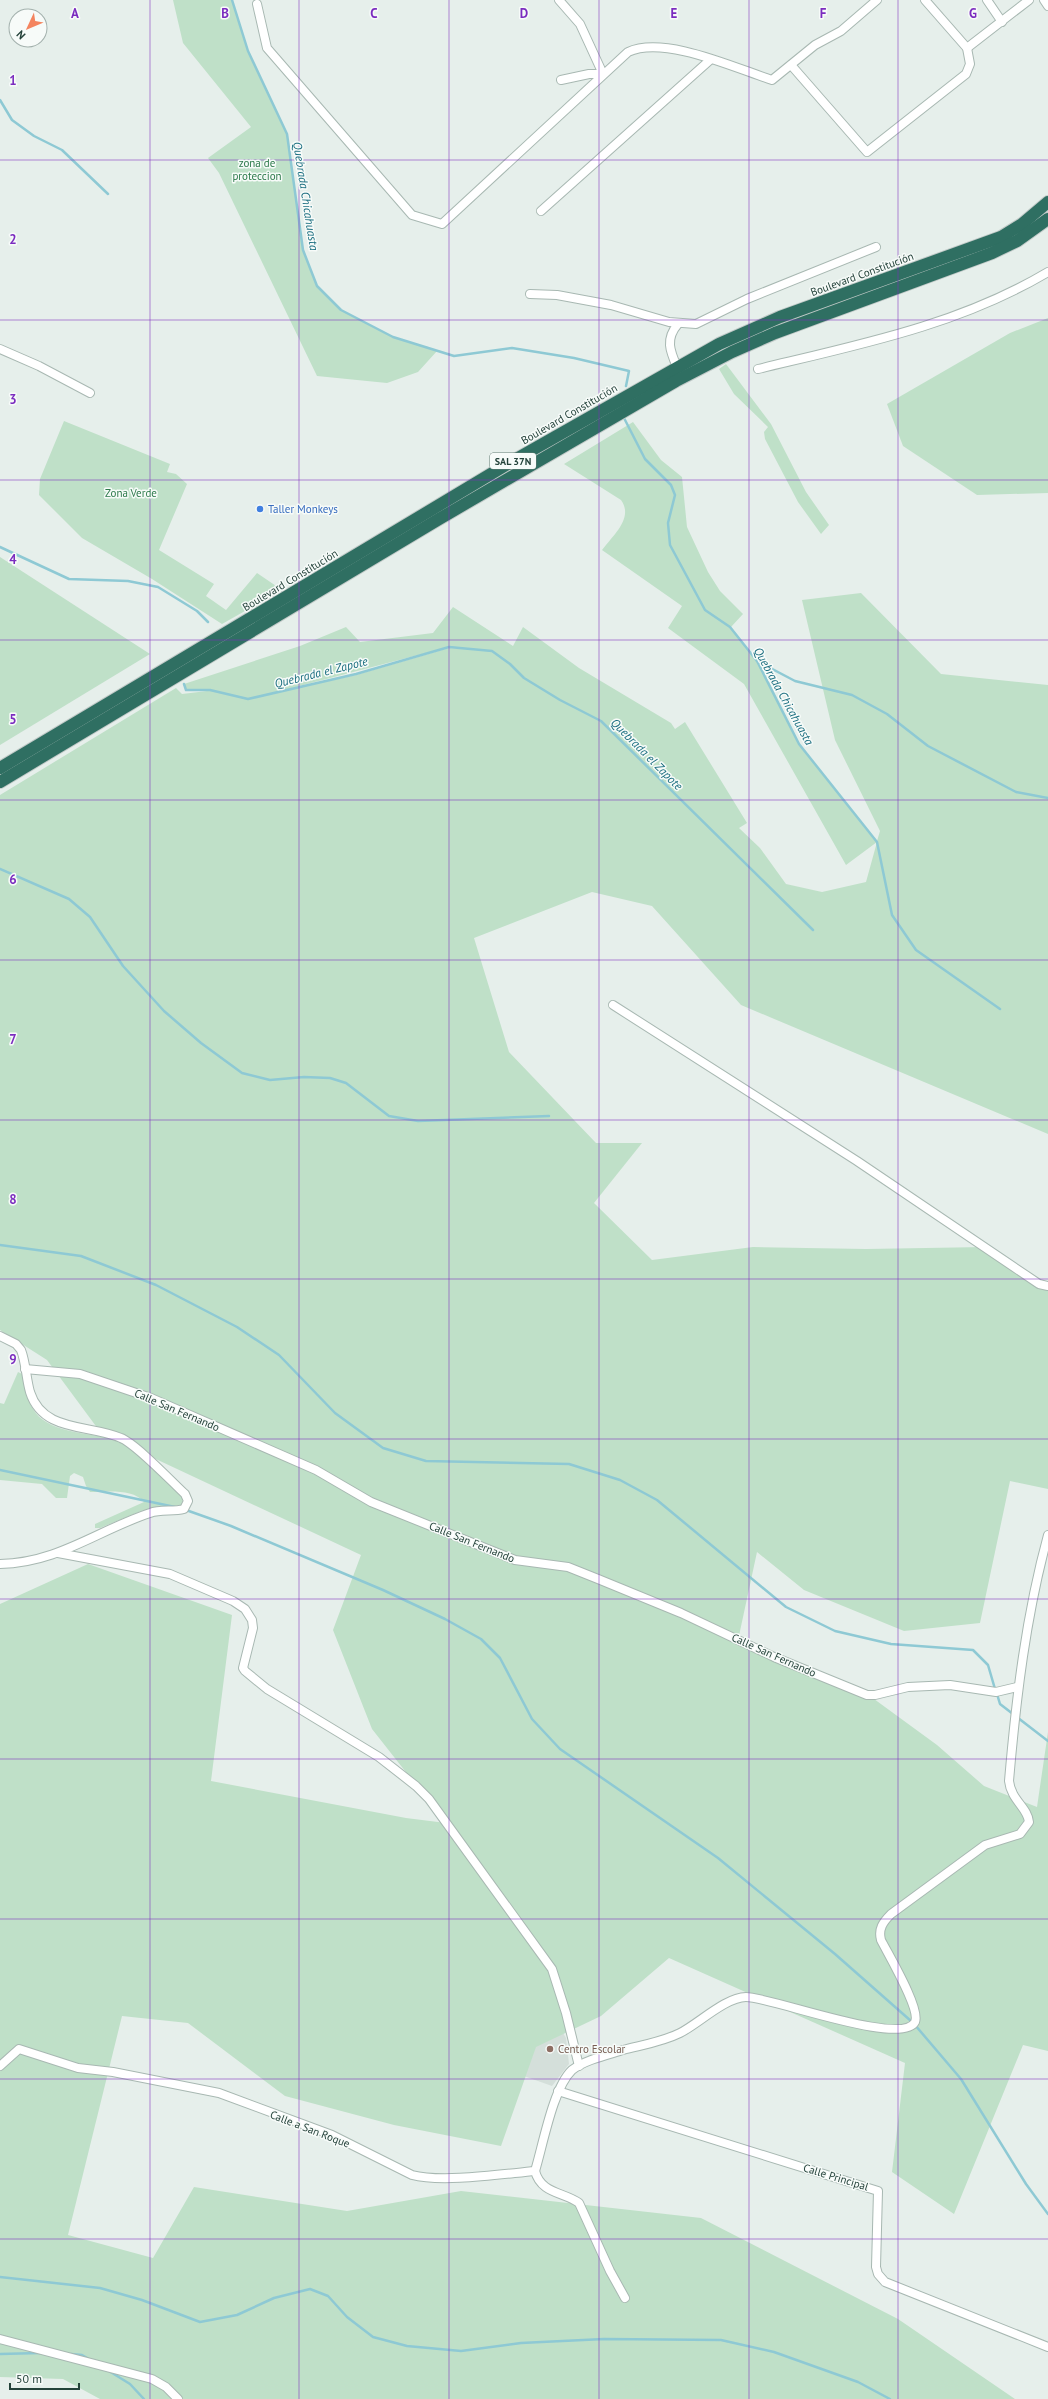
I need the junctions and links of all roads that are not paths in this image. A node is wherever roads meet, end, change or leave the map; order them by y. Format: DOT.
graph roads {
  1 [pos="558,0"];
  2 [pos="878,0"];
  3 [pos="925,0"];
  4 [pos="987,0"];
  5 [pos="1029,0"];
  6 [pos="1044,0"];
  7 [pos="257,4"];
  8 [pos="1048,6"];
  9 [pos="1002,22"];
  10 [pos="967,48"];
  11 [pos="710,60"];
  12 [pos="790,65"];
  13 [pos="603,74"];
  14 [pos="561,80"];
  15 [pos="1048,202"];
  16 [pos="541,211"];
  17 [pos="1048,219"];
  18 [pos="876,247"];
  19 [pos="1048,272"];
  20 [pos="530,294"];
  21 [pos="678,324"];
  22 [pos="0,349"];
  23 [pos="676,367"];
  24 [pos="758,369"];
  25 [pos="90,394"];
  26 [pos="0,768"];
  27 [pos="0,782"];
  28 [pos="613,1005"];
  29 [pos="1048,1286"];
  30 [pos="0,1336"];
  31 [pos="26,1369"];
  32 [pos="1048,1536"];
  33 [pos="58,1553"];
  34 [pos="0,1564"];
  35 [pos="1017,1686"];
  36 [pos="0,2066"];
  37 [pos="579,2066"];
  38 [pos="558,2091"];
  39 [pos="536,2171"];
  40 [pos="625,2298"];
  41 [pos="0,2339"];
  42 [pos="1048,2347"];
  43 [pos="178,2399"];
  1 -- 13 [label="street"];
  2 -- 12 [label="street"];
  3 -- 10 [label="street"];
  4 -- 9 [label="street"];
  5 -- 9 [label="street"];
  6 -- 8 [label="street"];
  7 -- 13 [label="street"];
  9 -- 10 [label="street"];
  10 -- 12 [label="street"];
  11 -- 12 [label="street"];
  11 -- 13 [label="street"];
  11 -- 16 [label="street"];
  13 -- 14 [label="street"];
  15 -- 23 [label="highway, Boulevard Constitución / SAL 37N"];
  17 -- 27 [label="highway, SAL 37N"];
  18 -- 21 [label="street"];
  19 -- 24 [label="street"];
  20 -- 21 [label="street"];
  21 -- 23 [label="street"];
  22 -- 25 [label="street"];
  23 -- 26 [label="highway, Boulevard Constitución / SAL 37N"];
  28 -- 29 [label="street"];
  30 -- 31 [label="street"];
  31 -- 33 [label="street"];
  31 -- 35 [label="street, Calle San Fernando"];
  32 -- 35 [label="street"];
  33 -- 34 [label="street"];
  33 -- 37 [label="street"];
  35 -- 37 [label="street"];
  36 -- 39 [label="street, Calle a San Roque"];
  37 -- 38 [label="street"];
  38 -- 39 [label="street"];
  38 -- 42 [label="street, Calle Principal"];
  39 -- 40 [label="street"];
  41 -- 43 [label="street"];
}
